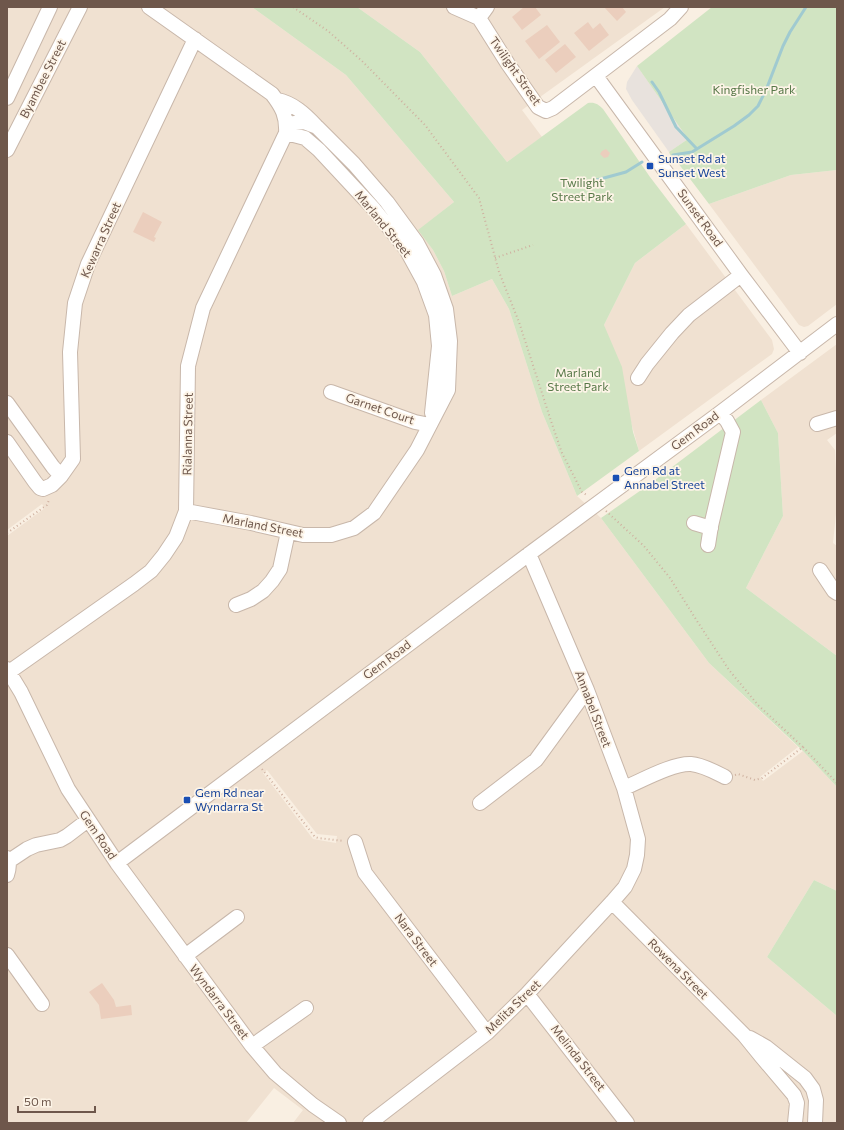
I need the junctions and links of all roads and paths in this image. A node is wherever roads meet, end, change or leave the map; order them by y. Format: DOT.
graph roads {
  1 [pos="50,7"];
  2 [pos="80,7"];
  3 [pos="149,7"];
  4 [pos="293,7"];
  5 [pos="454,7"];
  6 [pos="681,7"];
  7 [pos="481,11"];
  8 [pos="196,39"];
  9 [pos="596,76"];
  10 [pos="7,98"];
  11 [pos="277,100"];
  12 [pos="317,127"];
  13 [pos="286,128"];
  14 [pos="10,136"];
  15 [pos="7,150"];
  16 [pos="533,245"];
  17 [pos="495,258"];
  18 [pos="742,275"];
  19 [pos="837,324"];
  20 [pos="800,353"];
  21 [pos="638,378"];
  22 [pos="331,392"];
  23 [pos="7,403"];
  24 [pos="720,413"];
  25 [pos="837,418"];
  26 [pos="817,424"];
  27 [pos="430,425"];
  28 [pos="7,442"];
  29 [pos="61,476"];
  30 [pos="50,499"];
  31 [pos="597,503"];
  32 [pos="186,511"];
  33 [pos="694,524"];
  34 [pos="711,528"];
  35 [pos="288,532"];
  36 [pos="7,533"];
  37 [pos="708,545"];
  38 [pos="529,554"];
  39 [pos="820,570"];
  40 [pos="837,593"];
  41 [pos="236,605"];
  42 [pos="8,670"];
  43 [pos="587,690"];
  44 [pos="803,747"];
  45 [pos="255,759"];
  46 [pos="725,777"];
  47 [pos="837,783"];
  48 [pos="624,788"];
  49 [pos="480,803"];
  50 [pos="88,820"];
  51 [pos="355,842"];
  52 [pos="117,863"];
  53 [pos="8,864"];
  54 [pos="634,869"];
  55 [pos="612,902"];
  56 [pos="237,916"];
  57 [pos="7,955"];
  58 [pos="185,956"];
  59 [pos="528,994"];
  60 [pos="42,1004"];
  61 [pos="306,1008"];
  62 [pos="487,1033"];
  63 [pos="744,1035"];
  64 [pos="252,1046"];
  65 [pos="339,1123"];
  66 [pos="370,1123"];
  67 [pos="627,1123"];
  68 [pos="795,1123"];
  69 [pos="814,1123"];
  1 -- 10 [label="street, Byambee Street"];
  2 -- 14 [label="street, Byambee Street"];
  3 -- 8 [label="street, Marland Street"];
  4 -- 17 [label="path"];
  5 -- 7 [label="street, Twilight Street"];
  6 -- 9 [label="street"];
  7 -- 9 [label="street, Twilight Street"];
  8 -- 11 [label="street, Marland Street"];
  8 -- 29 [label="street, Kewarra Street"];
  9 -- 18 [label="street, Sunset Road"];
  11 -- 12 [label="street, Marland Street"];
  11 -- 13 [label="street, Marland Street"];
  12 -- 13 [label="street"];
  12 -- 27 [label="street, Marland Street"];
  13 -- 27 [label="street, Marland Street"];
  13 -- 32 [label="street, Rialanna Street"];
  14 -- 15 [label="street, Byambee Street"];
  16 -- 17 [label="path"];
  17 -- 31 [label="path"];
  18 -- 20 [label="street, Sunset Road"];
  18 -- 21 [label="street"];
  19 -- 20 [label="street, Gem Road"];
  20 -- 24 [label="street, Gem Road"];
  22 -- 27 [label="street, Garnet Court"];
  23 -- 29 [label="street"];
  24 -- 31 [label="street, Gem Road"];
  24 -- 34 [label="street"];
  25 -- 26 [label="street"];
  27 -- 35 [label="street, Marland Street"];
  28 -- 29 [label="street"];
  30 -- 36 [label="path"];
  31 -- 38 [label="street, Gem Road"];
  31 -- 44 [label="path"];
  32 -- 35 [label="street, Marland Street"];
  32 -- 42 [label="street, Rialanna Street"];
  33 -- 34 [label="street"];
  34 -- 37 [label="street"];
  35 -- 41 [label="street"];
  38 -- 43 [label="street, Annabel Street"];
  38 -- 45 [label="street, Gem Road"];
  39 -- 40 [label="street"];
  42 -- 50 [label="street, Gem Road"];
  43 -- 48 [label="street, Annabel Street"];
  43 -- 49 [label="street"];
  44 -- 46 [label="path"];
  44 -- 47 [label="path"];
  45 -- 51 [label="path"];
  45 -- 52 [label="street, Gem Road"];
  46 -- 48 [label="street"];
  48 -- 54 [label="street, Annabel Street"];
  50 -- 52 [label="street, Gem Road"];
  50 -- 53 [label="street"];
  51 -- 62 [label="street, Nara Street"];
  52 -- 58 [label="street, Wyndarra Street"];
  54 -- 55 [label="street, Melita Street"];
  55 -- 59 [label="street, Melita Street"];
  55 -- 63 [label="street, Rowena Street"];
  56 -- 58 [label="street"];
  57 -- 60 [label="street"];
  58 -- 64 [label="street, Wyndarra Street"];
  59 -- 62 [label="street, Melita Street"];
  59 -- 67 [label="street, Melinda Street"];
  61 -- 64 [label="street"];
  62 -- 66 [label="street, Melita Street"];
  63 -- 68 [label="street, Rowena Street"];
  63 -- 69 [label="street, Rowena Street"];
  64 -- 65 [label="street, Wyndarra Street"];
}
